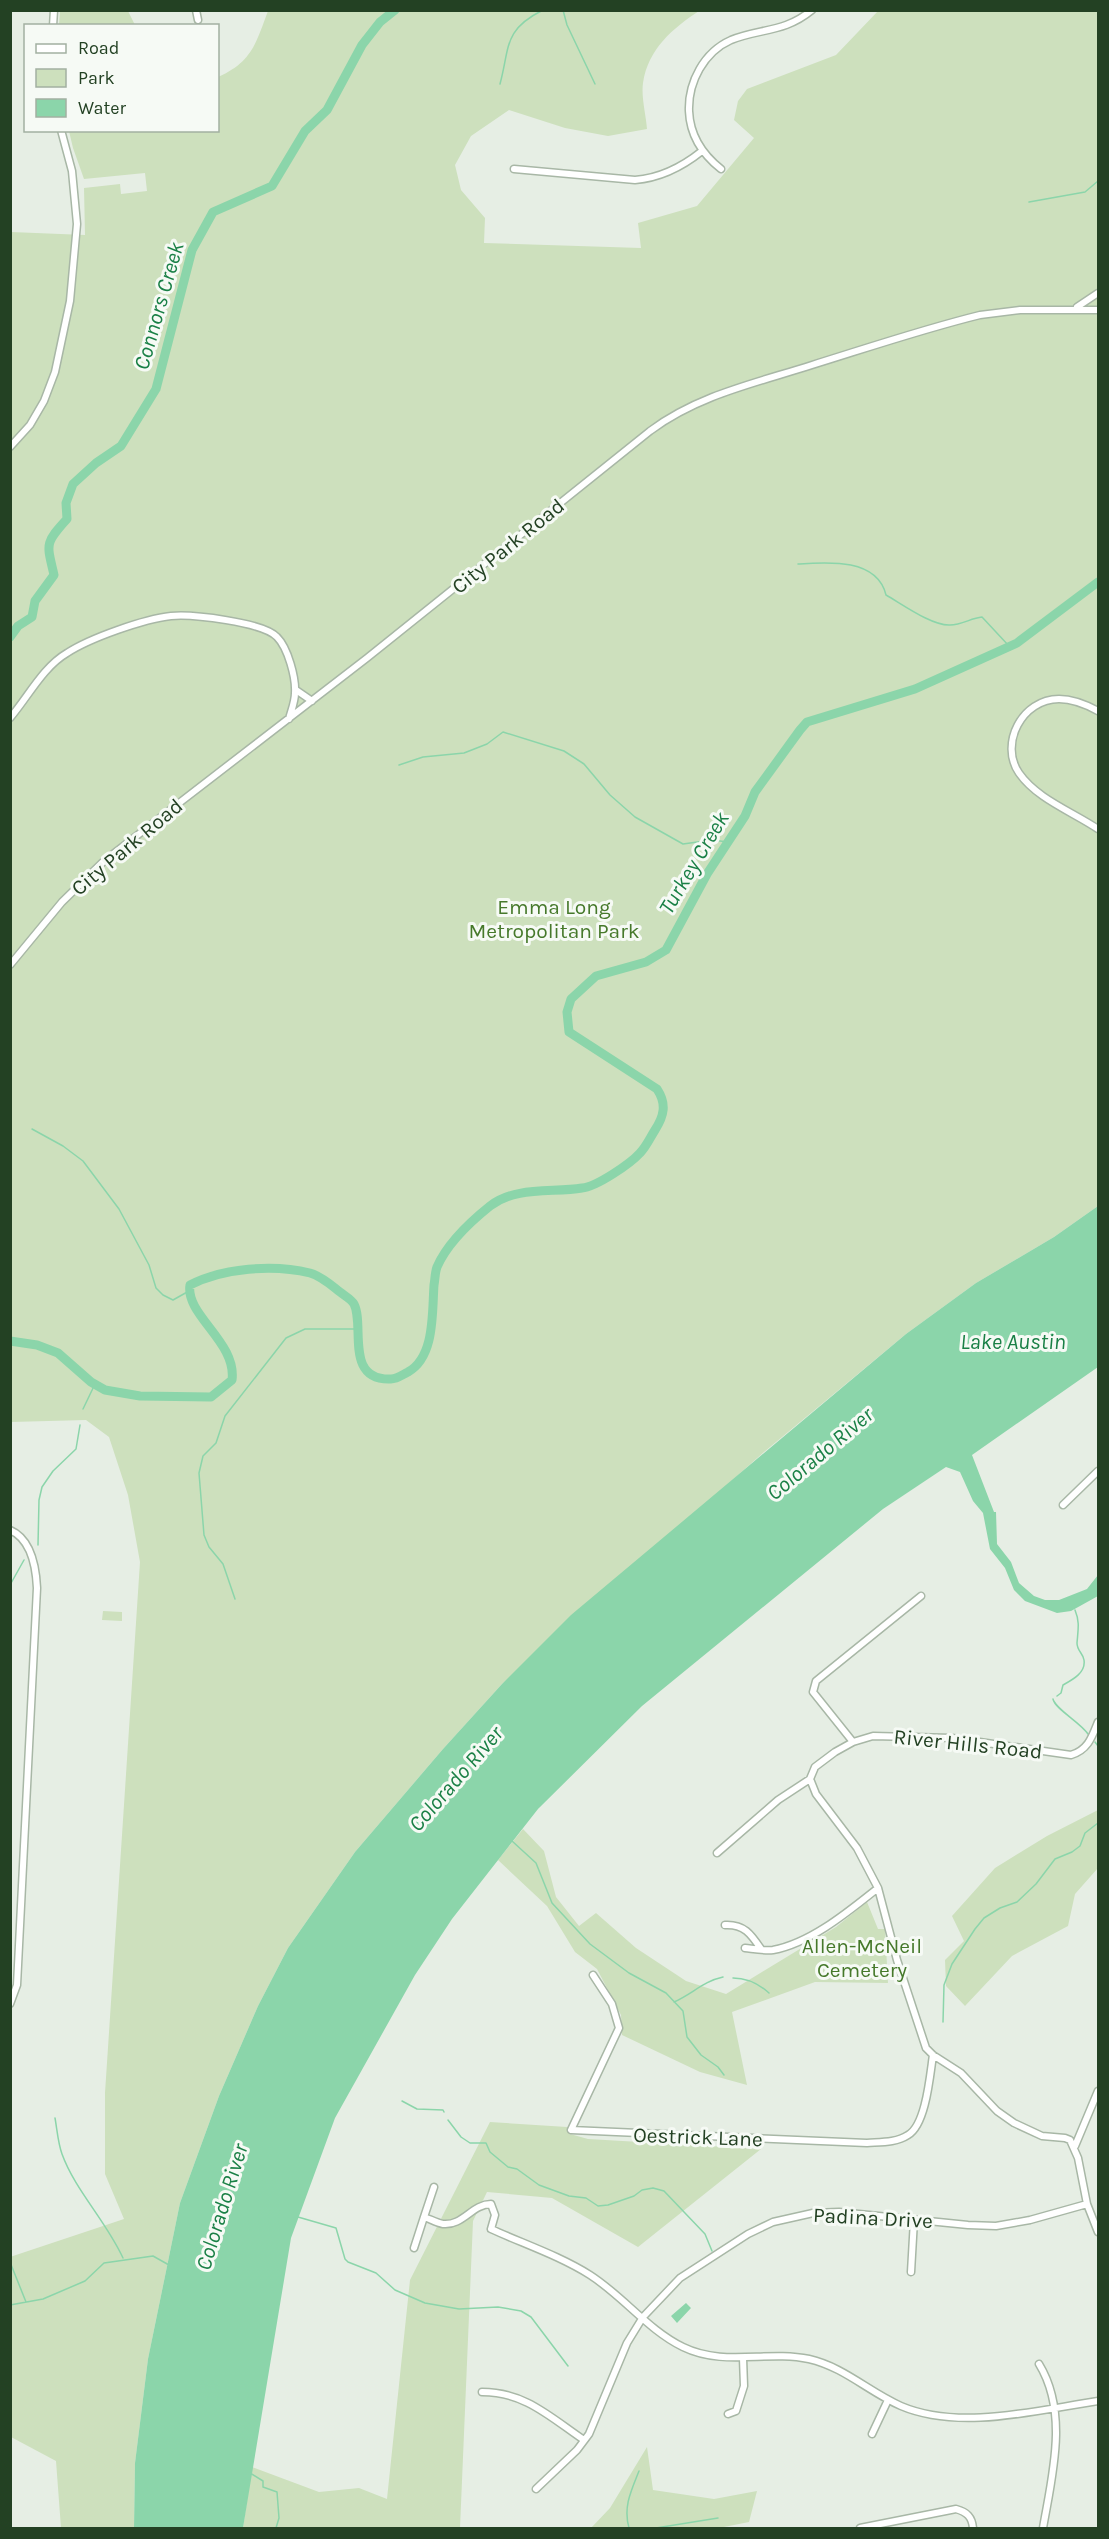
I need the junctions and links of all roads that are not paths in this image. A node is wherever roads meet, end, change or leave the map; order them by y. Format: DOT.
graph roads {
  1 [pos="196,10"];
  2 [pos="812,10"];
  3 [pos="198,20"];
  4 [pos="62,132"];
  5 [pos="702,151"];
  6 [pos="514,169"];
  7 [pos="721,169"];
  8 [pos="1098,293"];
  9 [pos="1074,308"];
  10 [pos="1098,310"];
  11 [pos="10,447"];
  12 [pos="296,690"];
  13 [pos="312,701"];
  14 [pos="1098,711"];
  15 [pos="10,718"];
  16 [pos="289,719"];
  17 [pos="1098,829"];
  18 [pos="10,965"];
  19 [pos="1098,1471"];
  20 [pos="1063,1505"];
  21 [pos="10,1530"];
  22 [pos="921,1596"];
  23 [pos="1098,1722"];
  24 [pos="853,1742"];
  25 [pos="810,1779"];
  26 [pos="717,1852"];
  27 [pos="879,1887"];
  28 [pos="725,1925"];
  29 [pos="745,1948"];
  30 [pos="761,1949"];
  31 [pos="593,1975"];
  32 [pos="10,2004"];
  33 [pos="933,2055"];
  34 [pos="1098,2091"];
  35 [pos="1075,2146"];
  36 [pos="434,2187"];
  37 [pos="1087,2204"];
  38 [pos="424,2217"];
  39 [pos="914,2220"];
  40 [pos="1098,2232"];
  41 [pos="414,2248"];
  42 [pos="911,2272"];
  43 [pos="643,2317"];
  44 [pos="743,2358"];
  45 [pos="1039,2364"];
  46 [pos="482,2392"];
  47 [pos="888,2400"];
  48 [pos="1098,2401"];
  49 [pos="1053,2408"];
  50 [pos="728,2414"];
  51 [pos="872,2434"];
  52 [pos="584,2440"];
  53 [pos="536,2489"];
  54 [pos="860,2529"];
  55 [pos="973,2529"];
  56 [pos="1043,2529"];
  1 -- 3 [label="street"];
  2 -- 5 [label="street"];
  4 -- 11 [label="street"];
  5 -- 6 [label="street"];
  5 -- 7 [label="street"];
  8 -- 9 [label="street"];
  9 -- 10 [label="street, City Park Road"];
  9 -- 13 [label="street, City Park Road"];
  12 -- 13 [label="street"];
  12 -- 15 [label="street"];
  12 -- 16 [label="street"];
  13 -- 16 [label="street, City Park Road"];
  14 -- 17 [label="street"];
  16 -- 18 [label="street, City Park Road"];
  19 -- 20 [label="street"];
  21 -- 32 [label="street"];
  22 -- 24 [label="street"];
  23 -- 24 [label="street, River Hills Road"];
  24 -- 25 [label="street, River Hills Road"];
  25 -- 26 [label="street, River Hills Road"];
  25 -- 27 [label="street"];
  27 -- 30 [label="street"];
  27 -- 33 [label="street"];
  28 -- 30 [label="street"];
  29 -- 30 [label="street"];
  31 -- 33 [label="street, Oestrick Lane"];
  33 -- 35 [label="street"];
  34 -- 35 [label="street"];
  35 -- 37 [label="street"];
  36 -- 38 [label="street"];
  37 -- 39 [label="street, Padina Drive"];
  37 -- 40 [label="street"];
  38 -- 41 [label="street"];
  38 -- 43 [label="street"];
  39 -- 42 [label="street"];
  39 -- 43 [label="street, Padina Drive"];
  43 -- 44 [label="street"];
  43 -- 52 [label="street, Padina Drive"];
  44 -- 47 [label="street"];
  44 -- 50 [label="street"];
  45 -- 49 [label="street"];
  46 -- 52 [label="street"];
  47 -- 49 [label="street"];
  47 -- 51 [label="street"];
  48 -- 49 [label="street"];
  49 -- 56 [label="street"];
  52 -- 53 [label="street, Padina Drive"];
  54 -- 55 [label="street"];
}
